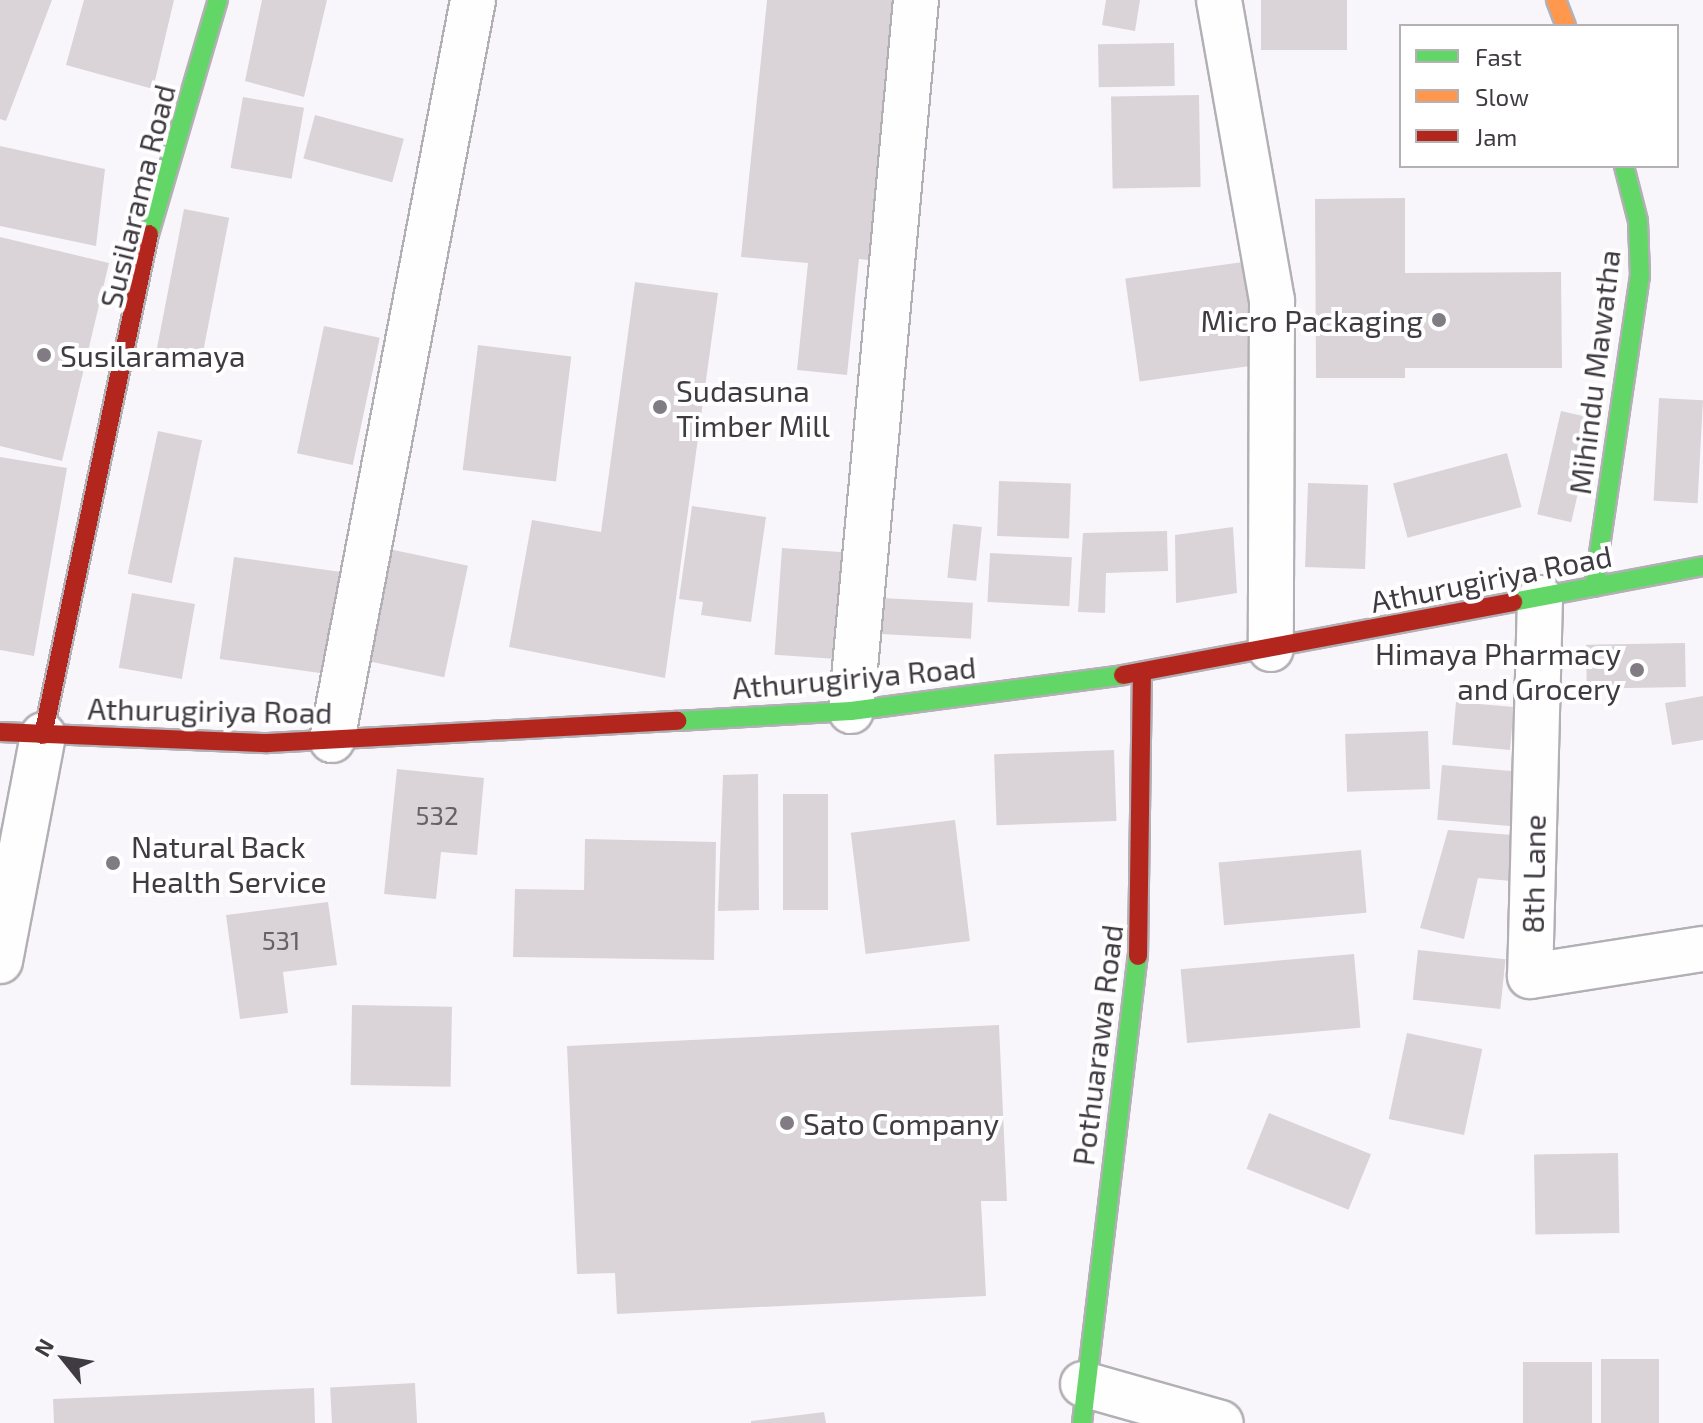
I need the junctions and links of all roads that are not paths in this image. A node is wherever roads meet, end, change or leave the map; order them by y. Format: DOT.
graph roads {
  1 [pos="218,0"];
  2 [pos="473,0"];
  3 [pos="916,0"];
  4 [pos="1219,0"];
  5 [pos="1556,0"];
  6 [pos="1565,24"];
  7 [pos="1625,168"];
  8 [pos="1703,566"];
  9 [pos="1594,587"];
  10 [pos="1540,598"];
  11 [pos="1271,649"];
  12 [pos="1142,672"];
  13 [pos="851,711"];
  14 [pos="0,732"];
  15 [pos="43,735"];
  16 [pos="332,740"];
  17 [pos="1703,949"];
  18 [pos="0,961"];
  19 [pos="1082,1404"];
  20 [pos="1221,1423"];
  1 -- 15 [label="main road, Susilarama Road"];
  2 -- 16 [label="street"];
  3 -- 13 [label="street"];
  4 -- 11 [label="street"];
  5 -- 6 [label="main road"];
  7 -- 9 [label="main road, Mihindu Mawatha"];
  8 -- 9 [label="main road, Athurugiriya Road"];
  9 -- 10 [label="main road, Athurugiriya Road"];
  10 -- 11 [label="main road, Athurugiriya Road"];
  10 -- 17 [label="street, 8th Lane"];
  11 -- 12 [label="main road, Athurugiriya Road"];
  12 -- 13 [label="main road, Athurugiriya Road"];
  12 -- 19 [label="main road, Pothuarawa Road"];
  13 -- 16 [label="main road, Athurugiriya Road"];
  14 -- 15 [label="main road, Athurugiriya Road"];
  15 -- 16 [label="main road, Athurugiriya Road"];
  15 -- 18 [label="street"];
  19 -- 20 [label="street"];
}
